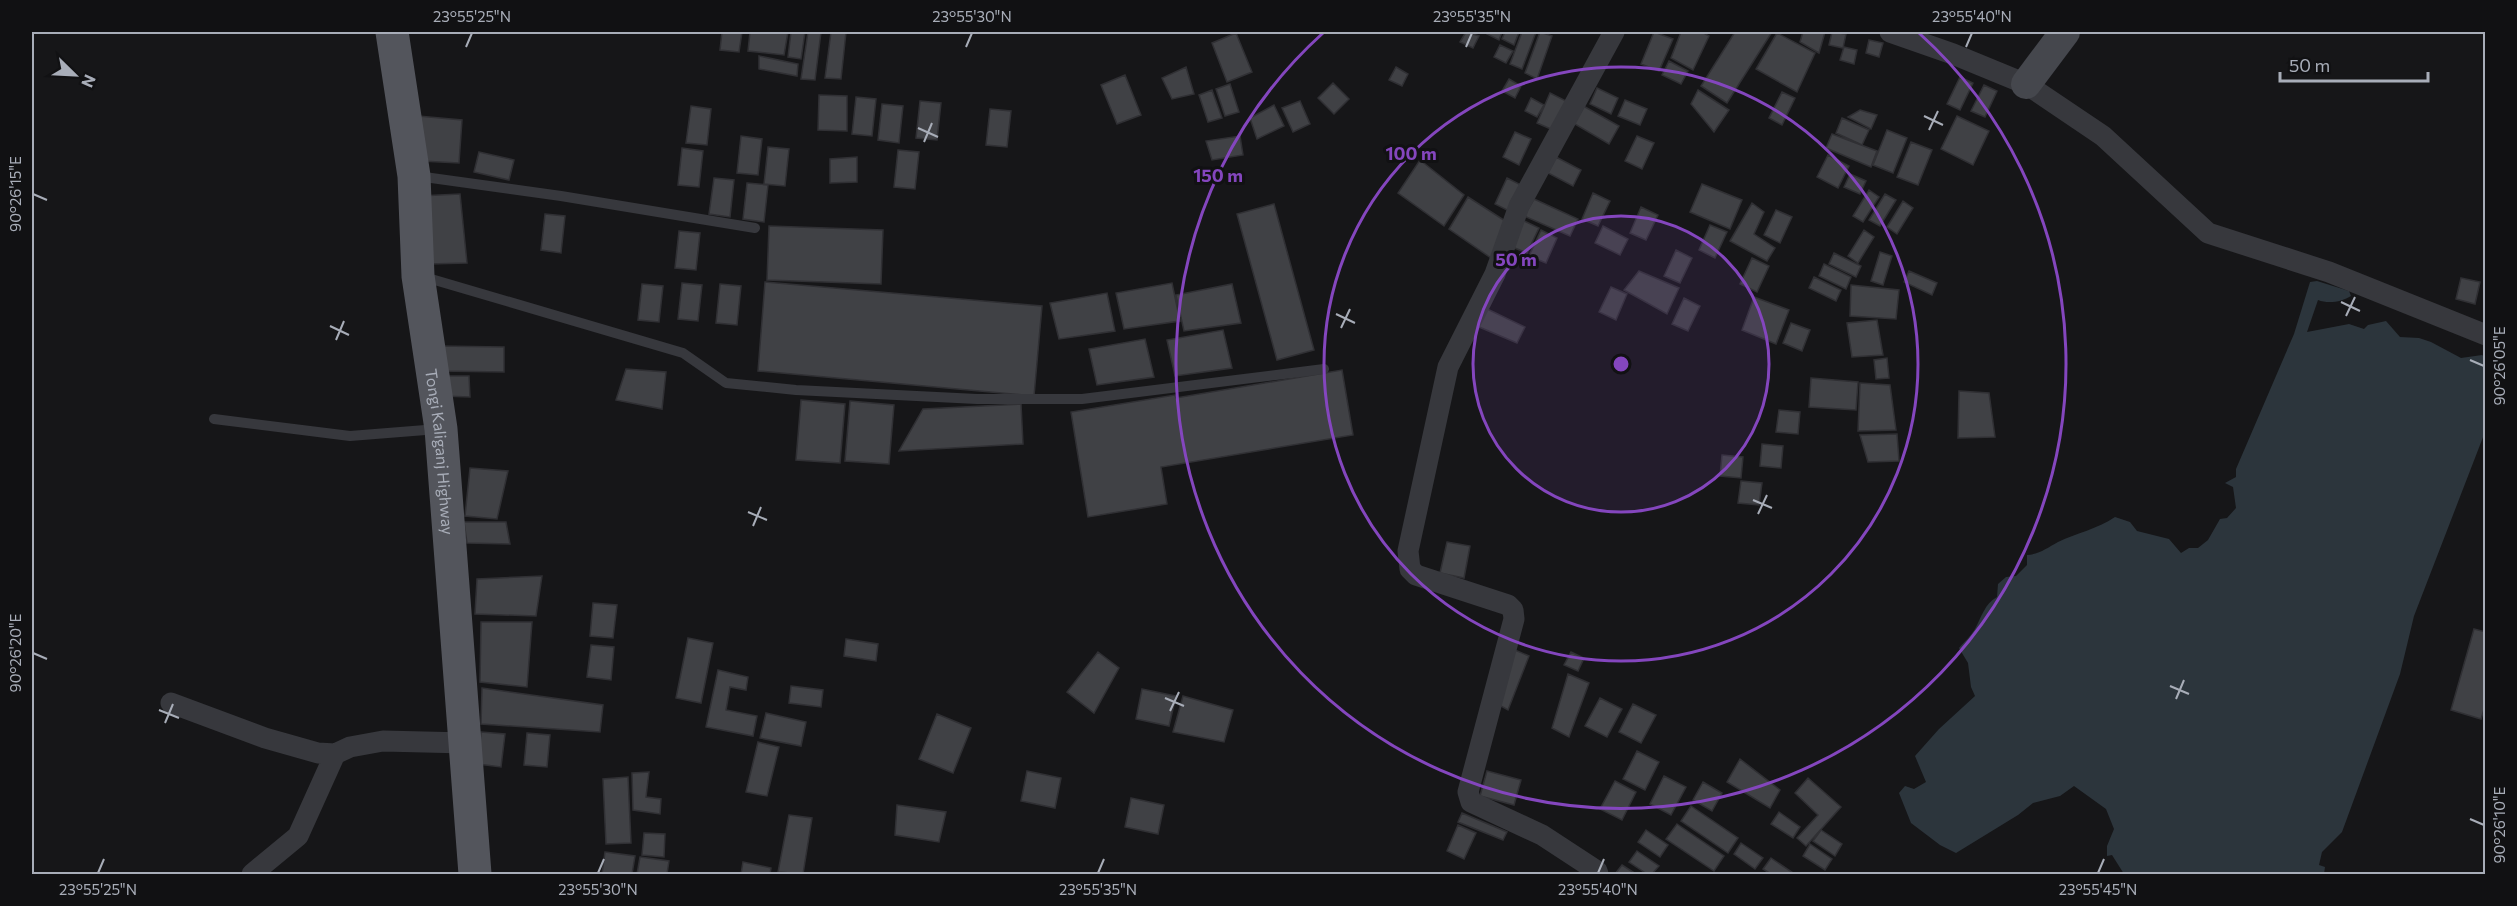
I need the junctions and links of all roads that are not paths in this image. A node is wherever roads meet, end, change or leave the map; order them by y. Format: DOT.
graph roads {
  1 [pos="392,32"];
  2 [pos="1614,32"];
  3 [pos="1890,32"];
  4 [pos="2066,32"];
  5 [pos="2026,84"];
  6 [pos="414,176"];
  7 [pos="755,228"];
  8 [pos="418,276"];
  9 [pos="2486,335"];
  10 [pos="1324,369"];
  11 [pos="214,419"];
  12 [pos="441,429"];
  13 [pos="171,703"];
  14 [pos="466,743"];
  15 [pos="335,754"];
  16 [pos="252,874"];
  17 [pos="475,874"];
  18 [pos="1598,874"];
  1 -- 6 [label="main road, Tongi Kaliganj Highway"];
  2 -- 18 [label="street"];
  3 -- 5 [label="street"];
  4 -- 5 [label="street"];
  5 -- 9 [label="street"];
  6 -- 7 [label="lane"];
  6 -- 8 [label="main road, Tongi Kaliganj Highway"];
  8 -- 10 [label="lane"];
  8 -- 12 [label="main road, Tongi Kaliganj Highway"];
  11 -- 12 [label="lane"];
  12 -- 14 [label="main road, Tongi Kaliganj Highway"];
  13 -- 15 [label="street"];
  14 -- 15 [label="street"];
  14 -- 17 [label="main road, Tongi Kaliganj Highway"];
  15 -- 16 [label="street"];
}
